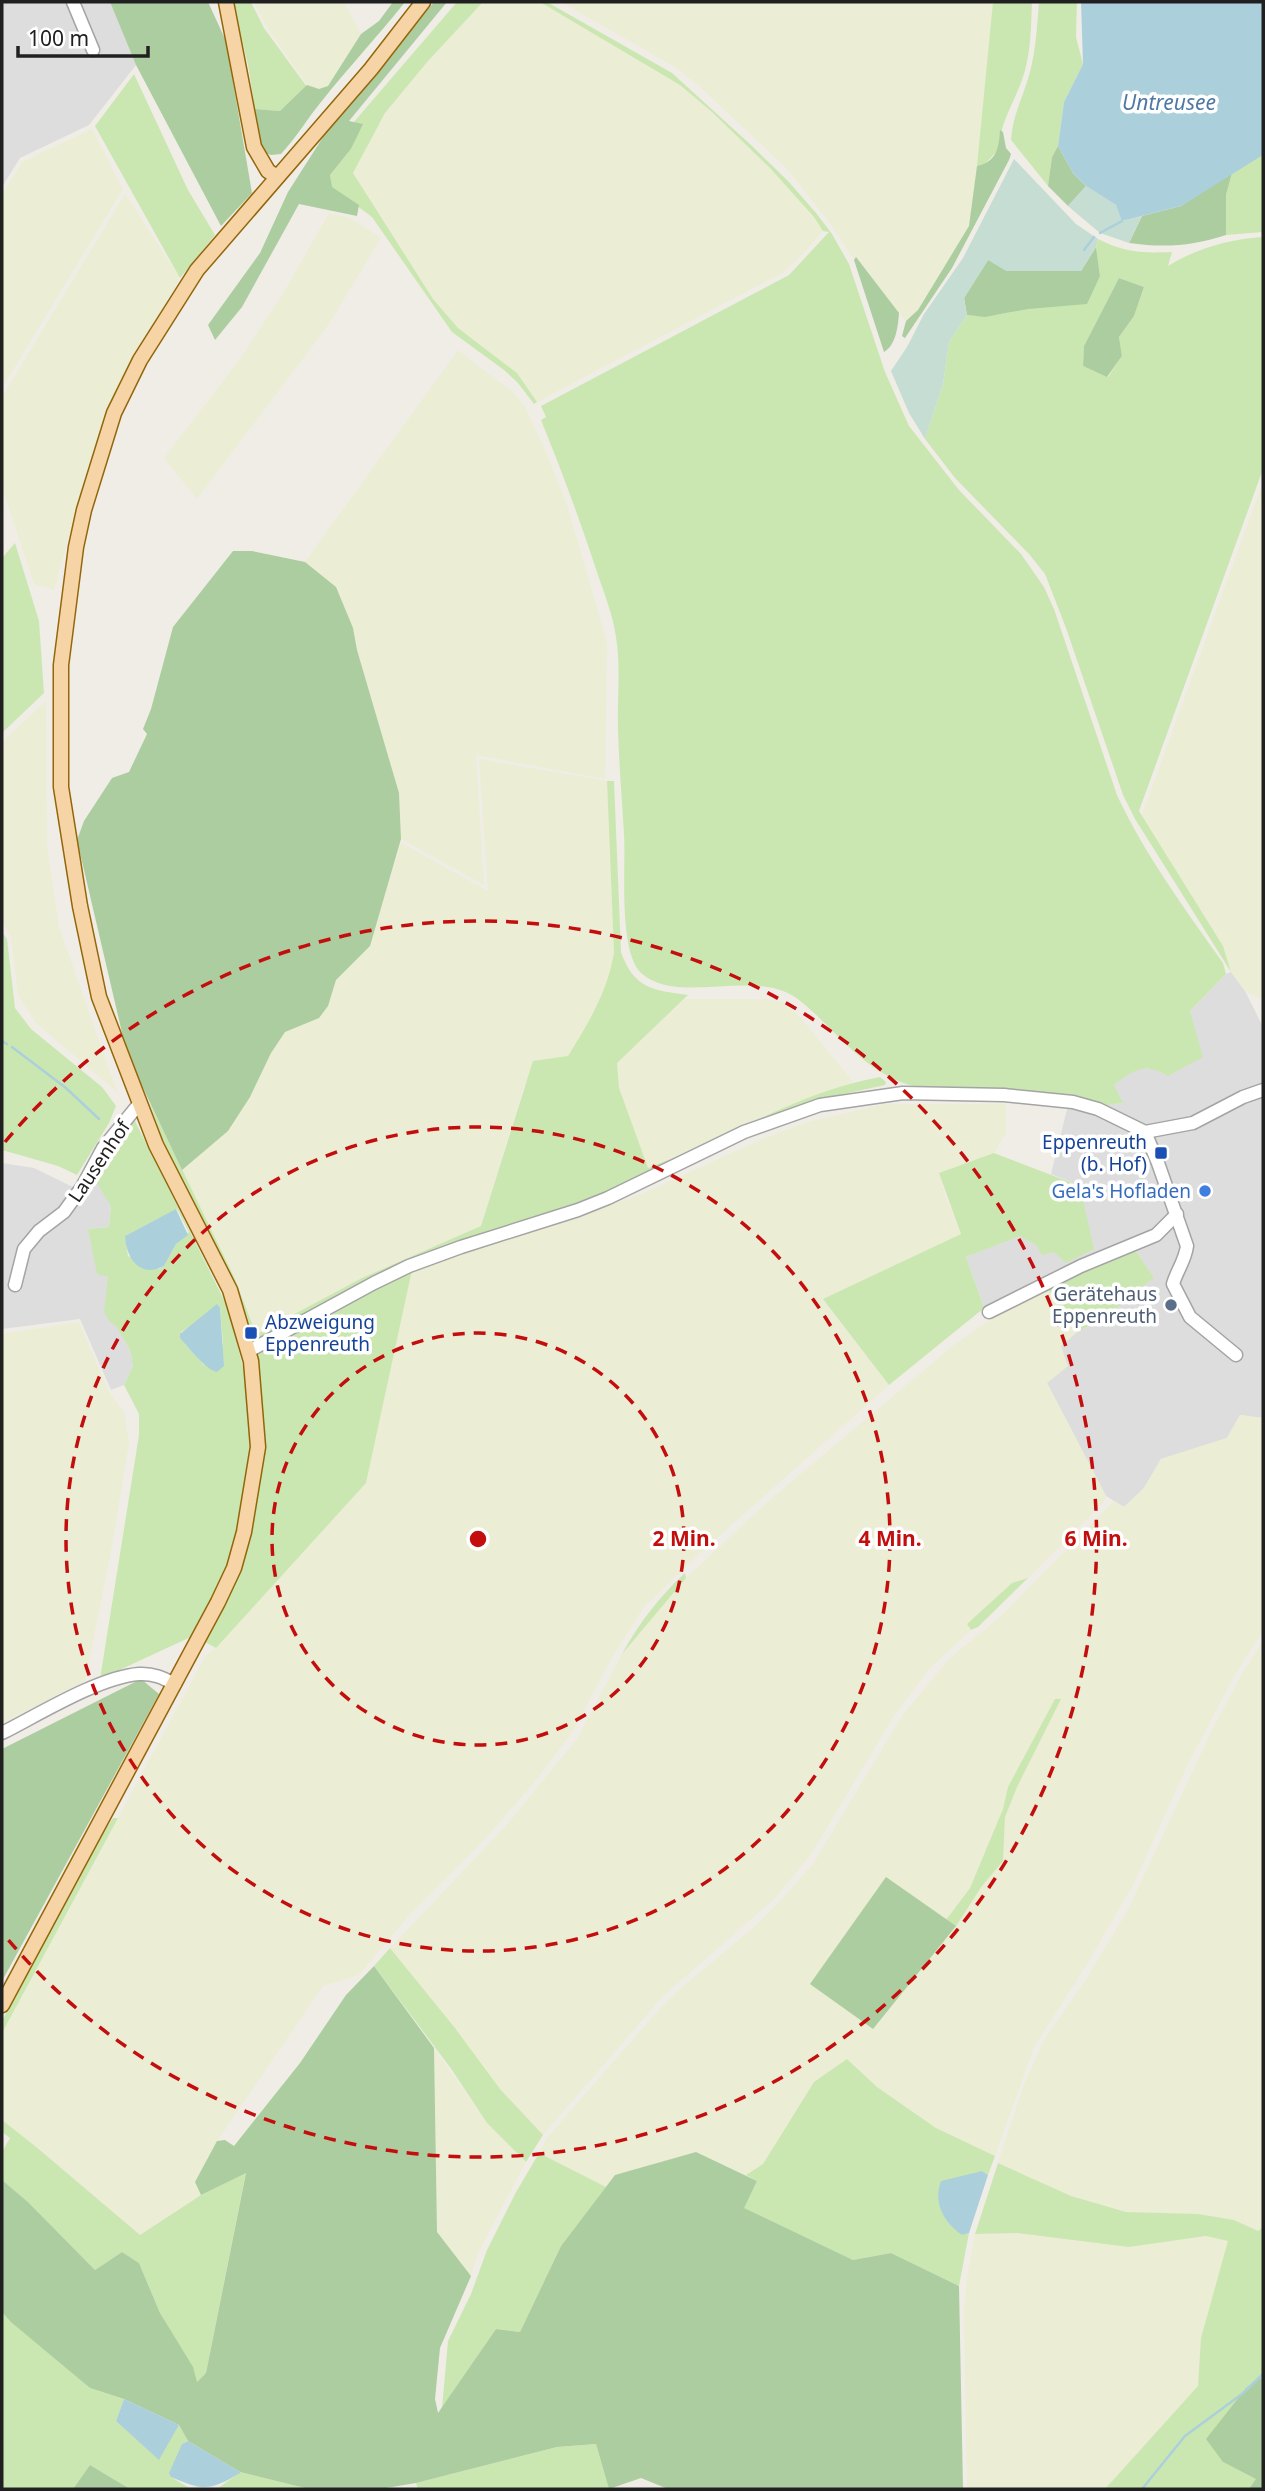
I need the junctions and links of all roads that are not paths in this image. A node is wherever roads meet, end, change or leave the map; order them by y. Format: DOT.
graph roads {
  1 [pos="73,2"];
  2 [pos="226,2"];
  3 [pos="423,2"];
  4 [pos="93,50"];
  5 [pos="277,177"];
  6 [pos="1263,1090"];
  7 [pos="139,1104"];
  8 [pos="1145,1132"];
  9 [pos="1177,1214"];
  10 [pos="15,1285"];
  11 [pos="989,1312"];
  12 [pos="249,1351"];
  13 [pos="1236,1355"];
  14 [pos="175,1684"];
  15 [pos="2,1733"];
  16 [pos="2,2006"];
  1 -- 4 [label="street"];
  2 -- 5 [label="main road"];
  3 -- 5 [label="main road"];
  5 -- 7 [label="main road"];
  6 -- 8 [label="street"];
  7 -- 10 [label="street, Lausenhof"];
  7 -- 12 [label="main road"];
  8 -- 9 [label="street"];
  8 -- 12 [label="street"];
  9 -- 11 [label="street"];
  9 -- 13 [label="street"];
  12 -- 14 [label="main road"];
  14 -- 15 [label="street"];
  14 -- 16 [label="main road"];
}
